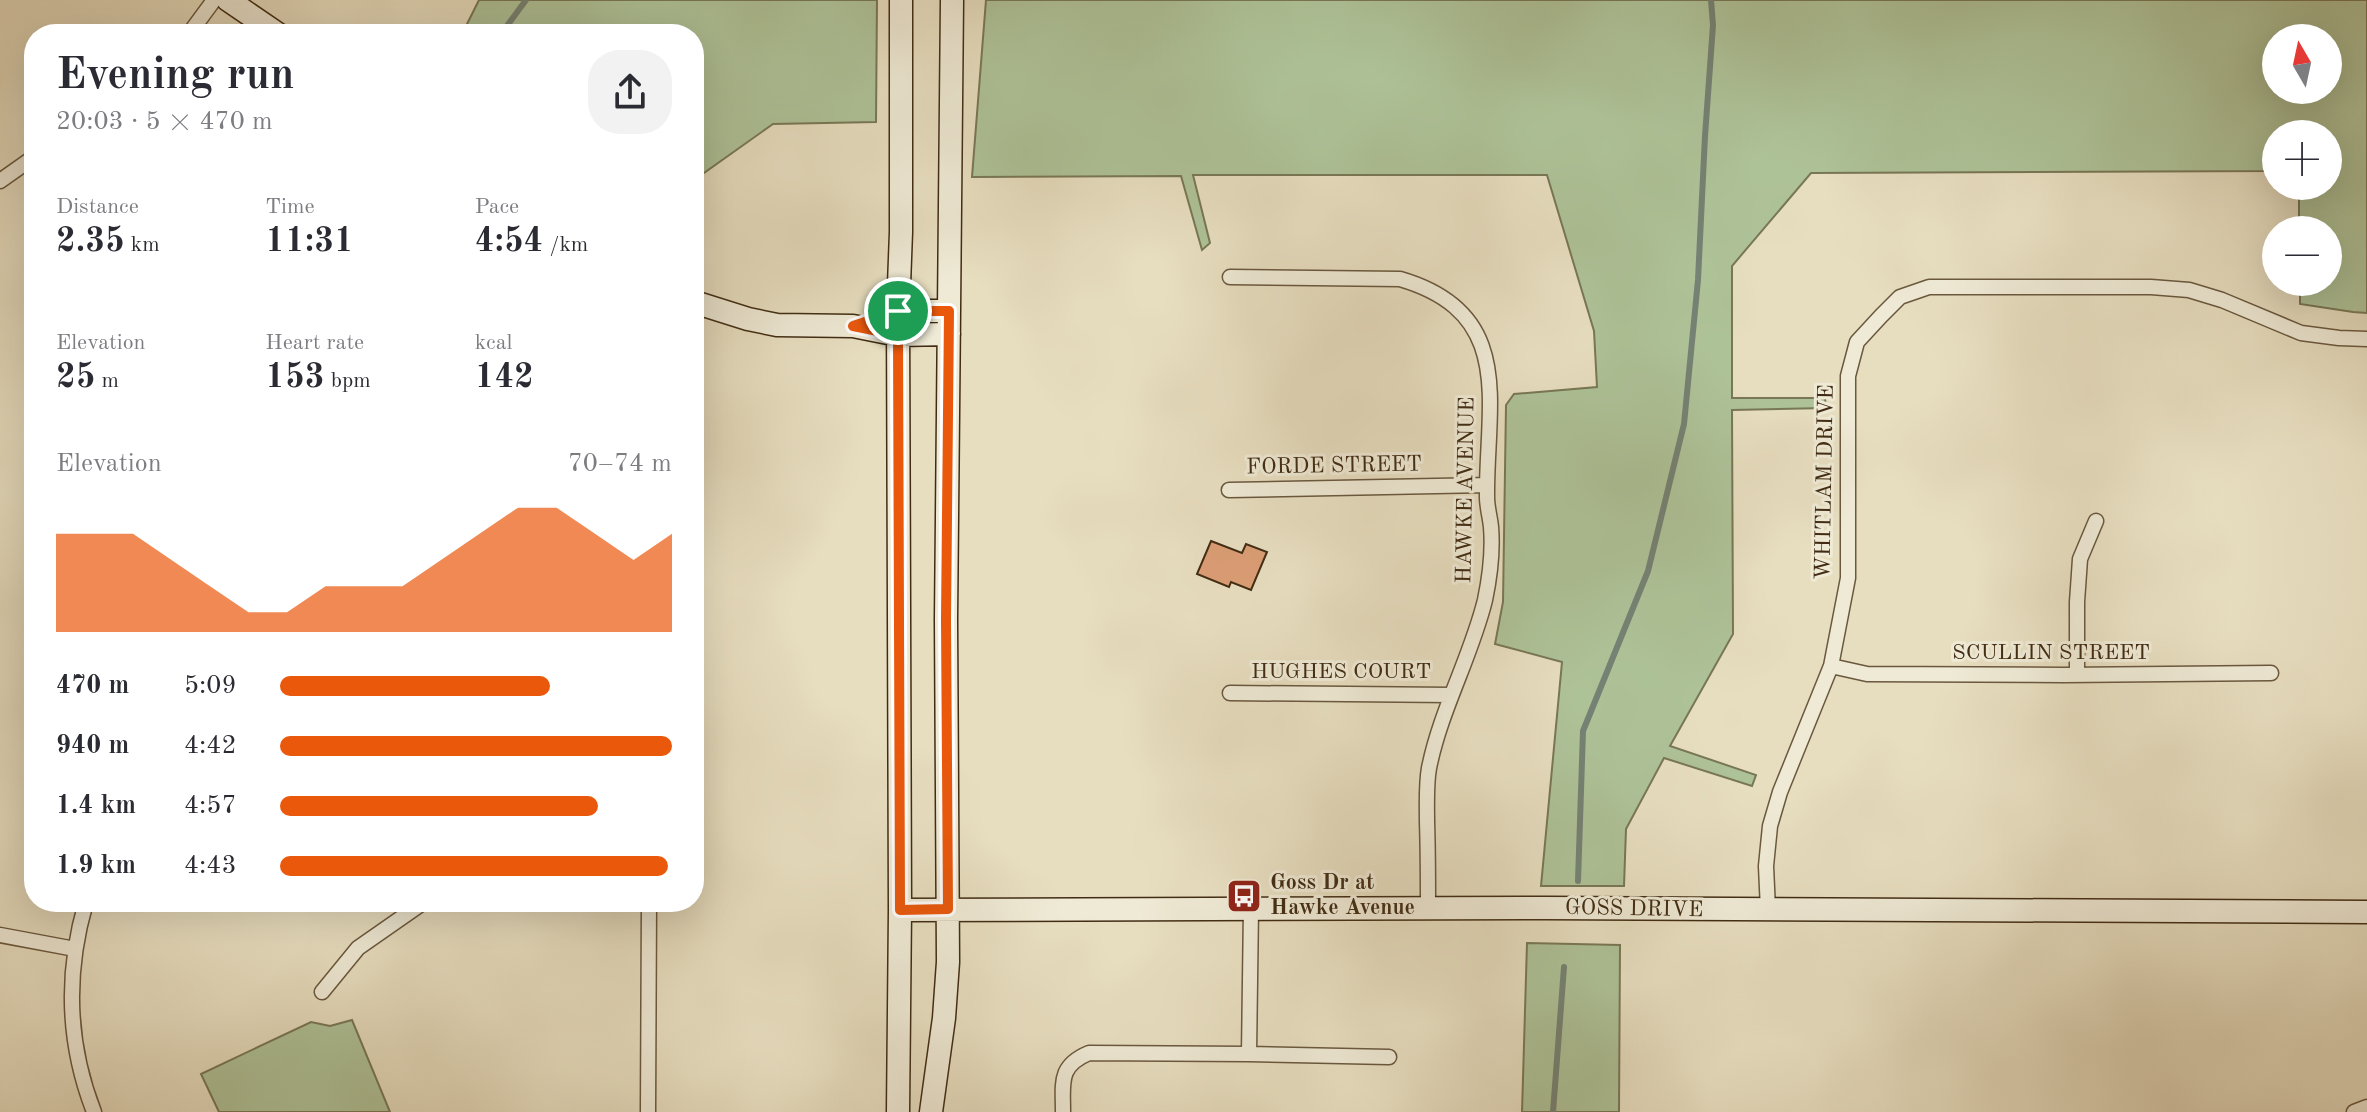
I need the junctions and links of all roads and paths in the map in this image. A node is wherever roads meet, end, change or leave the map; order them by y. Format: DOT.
graph roads {
  1 [pos="214,0"];
  2 [pos="228,0"];
  3 [pos="901,0"];
  4 [pos="952,0"];
  5 [pos="196,24"];
  6 [pos="263,24"];
  7 [pos="24,164"];
  8 [pos="0,181"];
  9 [pos="1230,277"];
  10 [pos="704,305"];
  11 [pos="898,311"];
  12 [pos="949,311"];
  13 [pos="853,326"];
  14 [pos="949,334"];
  15 [pos="898,335"];
  16 [pos="2367,339"];
  17 [pos="1487,485"];
  18 [pos="1229,490"];
  19 [pos="2096,521"];
  20 [pos="1831,666"];
  21 [pos="2271,673"];
  22 [pos="2077,675"];
  23 [pos="1230,693"];
  24 [pos="1451,695"];
  25 [pos="1251,908"];
  26 [pos="1428,908"];
  27 [pos="948,909"];
  28 [pos="900,910"];
  29 [pos="1768,910"];
  30 [pos="84,912"];
  31 [pos="410,912"];
  32 [pos="649,912"];
  33 [pos="2367,912"];
  34 [pos="0,935"];
  35 [pos="75,949"];
  36 [pos="322,992"];
  37 [pos="1249,1054"];
  38 [pos="1389,1057"];
  39 [pos="2367,1107"];
  40 [pos="94,1112"];
  41 [pos="648,1112"];
  42 [pos="898,1112"];
  43 [pos="931,1112"];
  44 [pos="1063,1112"];
  45 [pos="2354,1112"];
  1 -- 5 [label="street"];
  2 -- 6 [label="main road"];
  3 -- 11 [label="main road"];
  4 -- 12 [label="main road"];
  7 -- 8 [label="street"];
  9 -- 17 [label="street, HAWKE AVENUE"];
  10 -- 13 [label="main road"];
  11 -- 12 [label="main road"];
  11 -- 13 [label="main road"];
  11 -- 15 [label="main road"];
  12 -- 14 [label="main road"];
  13 -- 15 [label="main road"];
  14 -- 15 [label="main road"];
  14 -- 27 [label="main road"];
  15 -- 28 [label="main road"];
  16 -- 20 [label="street, WHITLAM DRIVE"];
  17 -- 18 [label="street, FORDE STREET"];
  17 -- 24 [label="street, HAWKE AVENUE"];
  19 -- 22 [label="street"];
  20 -- 22 [label="street, SCULLIN STREET"];
  20 -- 29 [label="street, WHITLAM DRIVE"];
  21 -- 22 [label="street, SCULLIN STREET"];
  23 -- 24 [label="street, HUGHES COURT"];
  24 -- 26 [label="street, HAWKE AVENUE"];
  25 -- 26 [label="main road, GOSS DRIVE"];
  25 -- 27 [label="main road, GOSS DRIVE"];
  25 -- 37 [label="street"];
  26 -- 29 [label="main road, GOSS DRIVE"];
  27 -- 28 [label="main road, GOSS DRIVE"];
  27 -- 43 [label="main road"];
  28 -- 42 [label="main road"];
  29 -- 33 [label="main road, GOSS DRIVE"];
  30 -- 35 [label="street"];
  31 -- 36 [label="street"];
  32 -- 41 [label="street"];
  34 -- 35 [label="street"];
  35 -- 40 [label="street"];
  37 -- 38 [label="street"];
  37 -- 44 [label="street"];
  39 -- 45 [label="street"];
}
